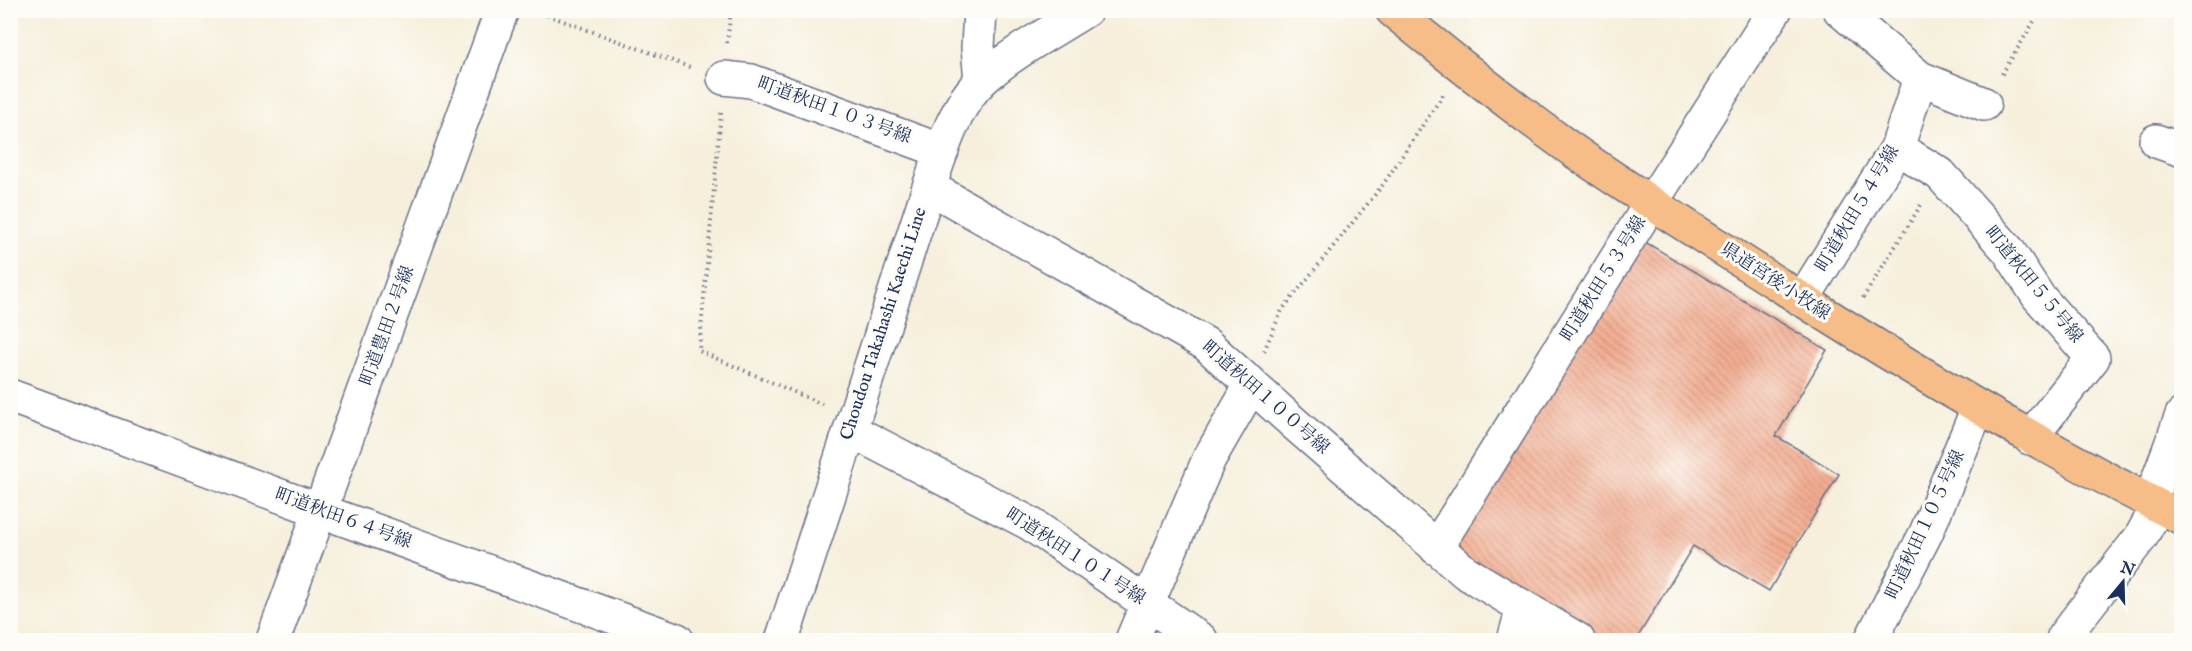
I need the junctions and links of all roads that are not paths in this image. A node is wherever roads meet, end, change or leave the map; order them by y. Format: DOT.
graph roads {
  1 [pos="502,10"];
  2 [pos="980,10"];
  3 [pos="1086,10"];
  4 [pos="1392,10"];
  5 [pos="1775,10"];
  6 [pos="1840,10"];
  7 [pos="724,78"];
  8 [pos="1920,78"];
  9 [pos="981,81"];
  10 [pos="1984,104"];
  11 [pos="1897,148"];
  12 [pos="942,151"];
  13 [pos="929,187"];
  14 [pos="1651,203"];
  15 [pos="1802,300"];
  16 [pos="1250,382"];
  17 [pos="10,396"];
  18 [pos="1978,408"];
  19 [pos="2181,415"];
  20 [pos="852,423"];
  21 [pos="2030,438"];
  22 [pos="2163,508"];
  23 [pos="321,511"];
  24 [pos="1436,548"];
  25 [pos="1147,605"];
  26 [pos="1523,608"];
  27 [pos="273,640"];
  28 [pos="677,640"];
  29 [pos="782,640"];
  30 [pos="1132,640"];
  31 [pos="1201,640"];
  32 [pos="1514,640"];
  33 [pos="1578,640"];
  34 [pos="1871,640"];
  35 [pos="2063,640"];
  1 -- 23 [label="street, 町道豊田２号線"];
  2 -- 9 [label="street"];
  3 -- 9 [label="street, Choudou Takahashi Kaechi Line"];
  4 -- 14 [label="main road, 県道宮後小牧線"];
  5 -- 14 [label="street, 町道秋田５３号線"];
  6 -- 8 [label="street"];
  7 -- 12 [label="street, 町道秋田１０３号線"];
  8 -- 10 [label="street"];
  8 -- 11 [label="street, 町道秋田５４号線"];
  9 -- 12 [label="street, Choudou Takahashi Kaechi Line"];
  11 -- 15 [label="street, 町道秋田５４号線"];
  11 -- 21 [label="street, 町道秋田５５号線"];
  12 -- 13 [label="street, Choudou Takahashi Kaechi Line"];
  13 -- 16 [label="street, 町道秋田１００号線"];
  13 -- 20 [label="street, Choudou Takahashi Kaechi Line"];
  14 -- 15 [label="main road, 県道宮後小牧線"];
  14 -- 24 [label="street, 町道秋田５３号線"];
  15 -- 18 [label="main road, 県道宮後小牧線"];
  16 -- 24 [label="street, 町道秋田１００号線"];
  16 -- 25 [label="street"];
  17 -- 23 [label="street, 町道秋田６４号線"];
  18 -- 21 [label="main road, 県道宮後小牧線"];
  18 -- 34 [label="street, 町道秋田１０５号線"];
  19 -- 22 [label="street"];
  20 -- 25 [label="street, 町道秋田１０１号線"];
  20 -- 29 [label="street, Choudou Takahashi Kaechi Line"];
  21 -- 22 [label="main road, 県道宮後小牧線"];
  22 -- 35 [label="street"];
  23 -- 27 [label="street, 町道豊田２号線"];
  23 -- 28 [label="street, 町道秋田６４号線"];
  24 -- 26 [label="street, 町道秋田１００号線"];
  25 -- 30 [label="street"];
  25 -- 31 [label="street, 町道秋田１０１号線"];
  26 -- 32 [label="street"];
  26 -- 33 [label="street, 町道秋田１００号線"];
}
